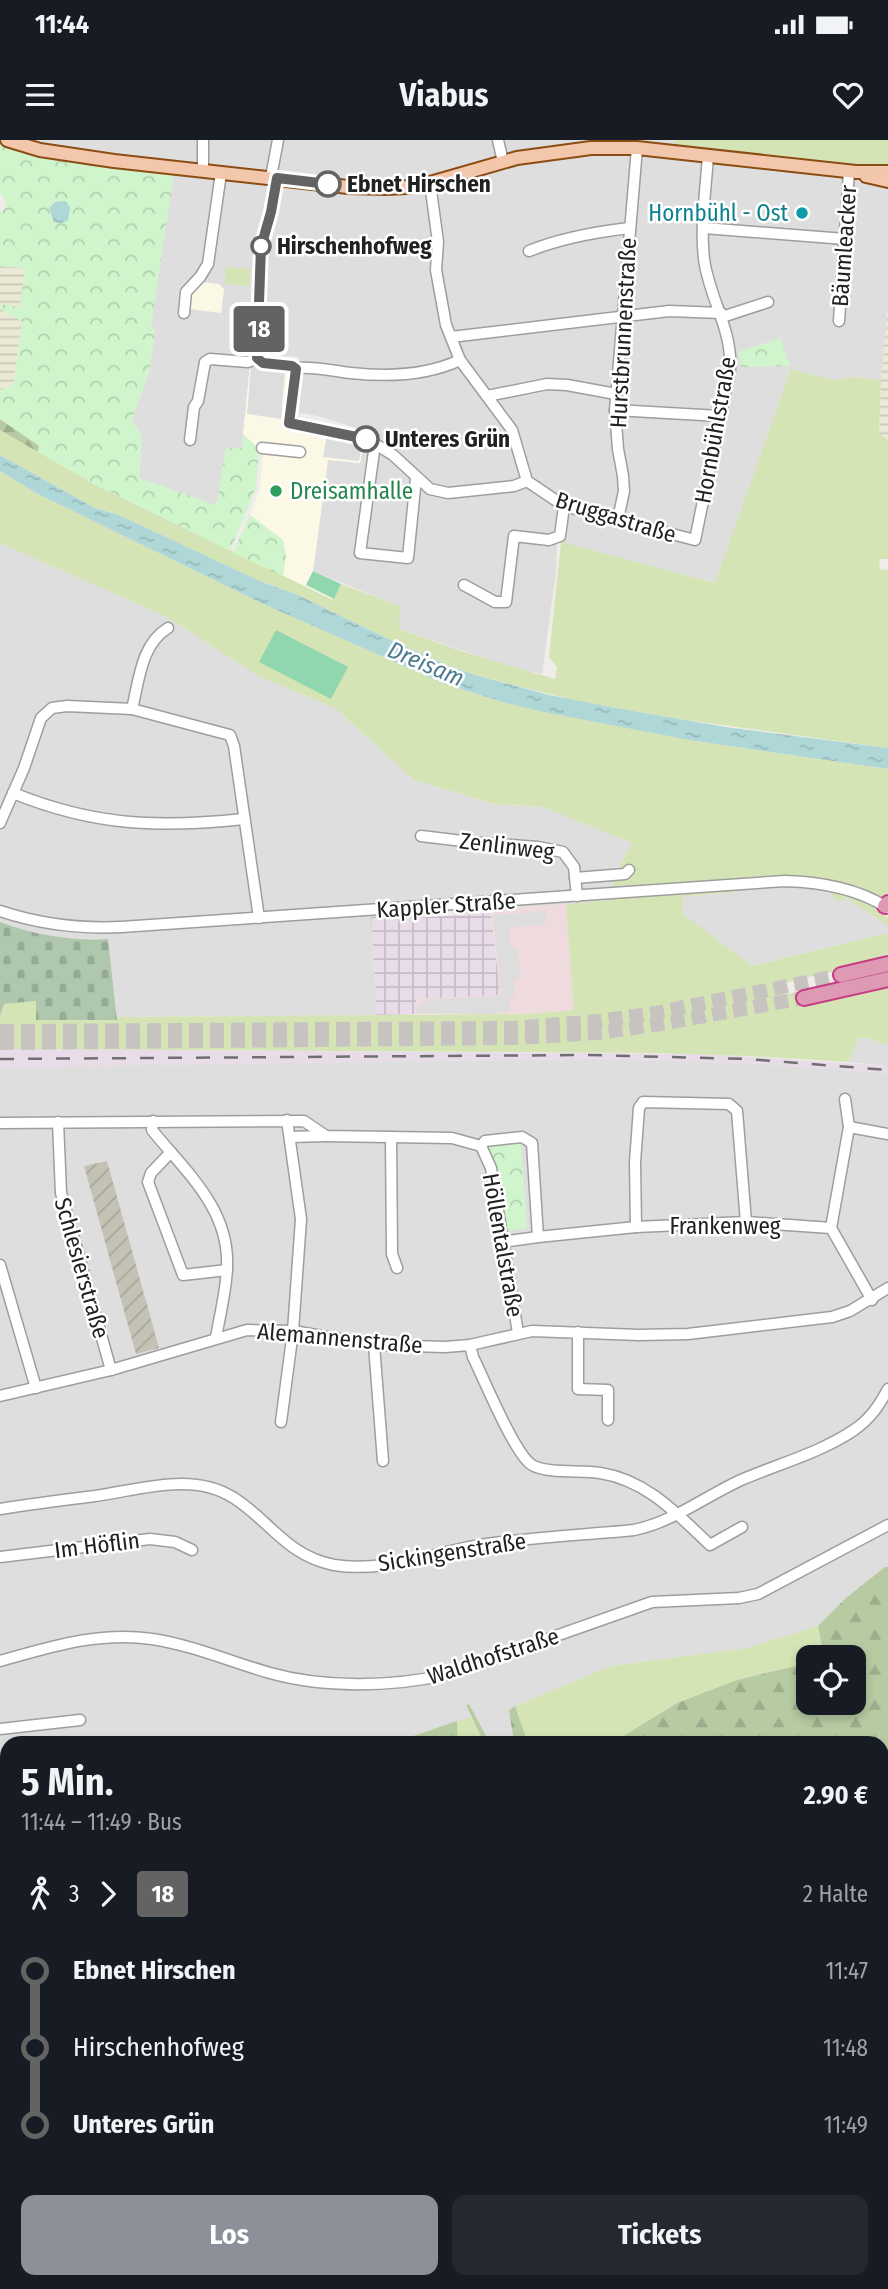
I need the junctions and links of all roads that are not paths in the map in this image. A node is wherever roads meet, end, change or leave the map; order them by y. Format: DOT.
graph roads {
  1 [pos="8,140"];
  2 [pos="203,140"];
  3 [pos="278,140"];
  4 [pos="498,140"];
  5 [pos="637,148"];
  6 [pos="708,155"];
  7 [pos="503,162"];
  8 [pos="203,170"];
  9 [pos="853,171"];
  10 [pos="888,172"];
  11 [pos="221,173"];
  12 [pos="274,178"];
  13 [pos="888,181"];
  14 [pos="430,183"];
  15 [pos="629,228"];
  16 [pos="704,228"];
  17 [pos="845,239"];
  18 [pos="529,251"];
  19 [pos="768,302"];
  20 [pos="184,313"];
  21 [pos="622,315"];
  22 [pos="721,315"];
  23 [pos="839,321"];
  24 [pos="451,337"];
  25 [pos="257,358"];
  26 [pos="460,360"];
  27 [pos="296,369"];
  28 [pos="617,394"];
  29 [pos="487,396"];
  30 [pos="615,410"];
  31 [pos="720,416"];
  32 [pos="190,440"];
  33 [pos="375,444"];
  34 [pos="262,448"];
  35 [pos="300,452"];
  36 [pos="416,478"];
  37 [pos="527,481"];
  38 [pos="564,506"];
  39 [pos="618,519"];
  40 [pos="695,540"];
  41 [pos="464,584"];
  42 [pos="168,628"];
  43 [pos="132,709"];
  44 [pos="13,793"];
  45 [pos="244,819"];
  46 [pos="0,823"];
  47 [pos="421,835"];
  48 [pos="629,870"];
  49 [pos="575,878"];
  50 [pos="577,896"];
  51 [pos="887,906"];
  52 [pos="0,911"];
  53 [pos="259,918"];
  54 [pos="888,964"];
  55 [pos="841,975"];
  56 [pos="888,979"];
  57 [pos="804,998"];
  58 [pos="845,1099"];
  59 [pos="287,1120"];
  60 [pos="152,1121"];
  61 [pos="58,1122"];
  62 [pos="0,1123"];
  63 [pos="849,1127"];
  64 [pos="888,1135"];
  65 [pos="326,1136"];
  66 [pos="289,1137"];
  67 [pos="391,1137"];
  68 [pos="483,1143"];
  69 [pos="171,1153"];
  70 [pos="746,1222"];
  71 [pos="636,1227"];
  72 [pos="831,1228"];
  73 [pos="538,1237"];
  74 [pos="502,1242"];
  75 [pos="0,1265"];
  76 [pos="397,1268"];
  77 [pos="227,1270"];
  78 [pos="888,1288"];
  79 [pos="872,1300"];
  80 [pos="293,1331"];
  81 [pos="578,1332"];
  82 [pos="518,1333"];
  83 [pos="216,1338"];
  84 [pos="374,1345"];
  85 [pos="470,1345"];
  86 [pos="111,1370"];
  87 [pos="36,1388"];
  88 [pos="888,1389"];
  89 [pos="0,1396"];
  90 [pos="608,1420"];
  91 [pos="281,1422"];
  92 [pos="383,1461"];
  93 [pos="0,1509"];
  94 [pos="677,1515"];
  95 [pos="888,1525"];
  96 [pos="742,1527"];
  97 [pos="192,1550"];
  98 [pos="0,1557"];
  99 [pos="0,1661"];
  100 [pos="80,1720"];
  101 [pos="0,1729"];
  1 -- 8 [label="main road"];
  2 -- 8 [label="street"];
  3 -- 12 [label="street"];
  4 -- 7 [label="street"];
  5 -- 6 [label="main road"];
  5 -- 7 [label="main road"];
  5 -- 15 [label="street, Hurstbrunnenstraße"];
  6 -- 9 [label="main road"];
  6 -- 16 [label="street, Hornbühlstraße"];
  7 -- 14 [label="main road"];
  8 -- 11 [label="main road"];
  9 -- 10 [label="main road"];
  9 -- 13 [label="main road"];
  9 -- 17 [label="street, Bäumleacker"];
  11 -- 12 [label="main road"];
  11 -- 20 [label="street"];
  12 -- 14 [label="main road"];
  12 -- 25 [label="street"];
  14 -- 24 [label="street, Bruggastraße"];
  15 -- 18 [label="street"];
  15 -- 21 [label="street, Hurstbrunnenstraße"];
  16 -- 17 [label="street"];
  16 -- 22 [label="street, Hornbühlstraße"];
  17 -- 23 [label="street, Bäumleacker"];
  19 -- 22 [label="street"];
  21 -- 22 [label="street"];
  21 -- 24 [label="street"];
  21 -- 28 [label="street, Hurstbrunnenstraße"];
  22 -- 31 [label="street, Hornbühlstraße"];
  24 -- 26 [label="street, Bruggastraße"];
  25 -- 27 [label="street"];
  25 -- 32 [label="street"];
  26 -- 27 [label="street"];
  26 -- 29 [label="street, Bruggastraße"];
  27 -- 33 [label="street"];
  28 -- 29 [label="street"];
  28 -- 30 [label="street, Hurstbrunnenstraße"];
  29 -- 37 [label="street, Bruggastraße"];
  30 -- 31 [label="street"];
  30 -- 39 [label="street, Hurstbrunnenstraße"];
  31 -- 40 [label="street, Hornbühlstraße"];
  33 -- 36 [label="street"];
  33 -- 36 [label="street"];
  34 -- 35 [label="street"];
  36 -- 37 [label="street"];
  37 -- 38 [label="street, Bruggastraße"];
  38 -- 39 [label="street, Bruggastraße"];
  38 -- 41 [label="street"];
  39 -- 40 [label="street, Bruggastraße"];
  42 -- 43 [label="street"];
  43 -- 44 [label="street"];
  43 -- 45 [label="street"];
  44 -- 45 [label="street"];
  44 -- 46 [label="street"];
  45 -- 53 [label="street"];
  47 -- 49 [label="street, Zenlinweg"];
  48 -- 49 [label="street, Zenlinweg"];
  49 -- 50 [label="street, Zenlinweg"];
  50 -- 51 [label="street, Kappler Straße"];
  50 -- 53 [label="street, Kappler Straße"];
  52 -- 53 [label="street, Kappler Straße"];
  54 -- 55 [label="highway"];
  56 -- 57 [label="highway"];
  58 -- 63 [label="street"];
  59 -- 60 [label="street, Höllentalstraße"];
  59 -- 65 [label="street, Höllentalstraße"];
  59 -- 66 [label="street"];
  60 -- 61 [label="street, Höllentalstraße"];
  60 -- 69 [label="street"];
  61 -- 62 [label="street, Höllentalstraße"];
  61 -- 86 [label="street, Schlesierstraße"];
  63 -- 64 [label="street"];
  63 -- 72 [label="street"];
  65 -- 66 [label="street, Höllentalstraße"];
  65 -- 67 [label="street, Höllentalstraße"];
  66 -- 80 [label="street"];
  67 -- 68 [label="street, Höllentalstraße"];
  67 -- 76 [label="street"];
  68 -- 73 [label="street"];
  68 -- 74 [label="street, Höllentalstraße"];
  69 -- 77 [label="street"];
  69 -- 77 [label="street"];
  70 -- 71 [label="street, Frankenweg"];
  70 -- 71 [label="street"];
  70 -- 72 [label="street, Frankenweg"];
  71 -- 73 [label="street, Frankenweg"];
  72 -- 79 [label="street"];
  73 -- 74 [label="street, Frankenweg"];
  74 -- 82 [label="street, Höllentalstraße"];
  75 -- 87 [label="street"];
  77 -- 83 [label="street"];
  78 -- 79 [label="street, Alemannenstraße"];
  79 -- 81 [label="street, Alemannenstraße"];
  80 -- 83 [label="street, Alemannenstraße"];
  80 -- 84 [label="street, Alemannenstraße"];
  80 -- 91 [label="street"];
  81 -- 82 [label="street, Alemannenstraße"];
  81 -- 90 [label="street"];
  82 -- 85 [label="street, Alemannenstraße"];
  83 -- 86 [label="street, Alemannenstraße"];
  84 -- 85 [label="street, Alemannenstraße"];
  84 -- 92 [label="street"];
  85 -- 94 [label="street"];
  86 -- 87 [label="street, Alemannenstraße"];
  87 -- 89 [label="street, Alemannenstraße"];
  88 -- 94 [label="street, Sickingenstraße"];
  93 -- 94 [label="street, Sickingenstraße"];
  94 -- 96 [label="street"];
  95 -- 99 [label="street, Waldhofstraße"];
  97 -- 98 [label="street, Im Höflin"];
  100 -- 101 [label="street"];
}
